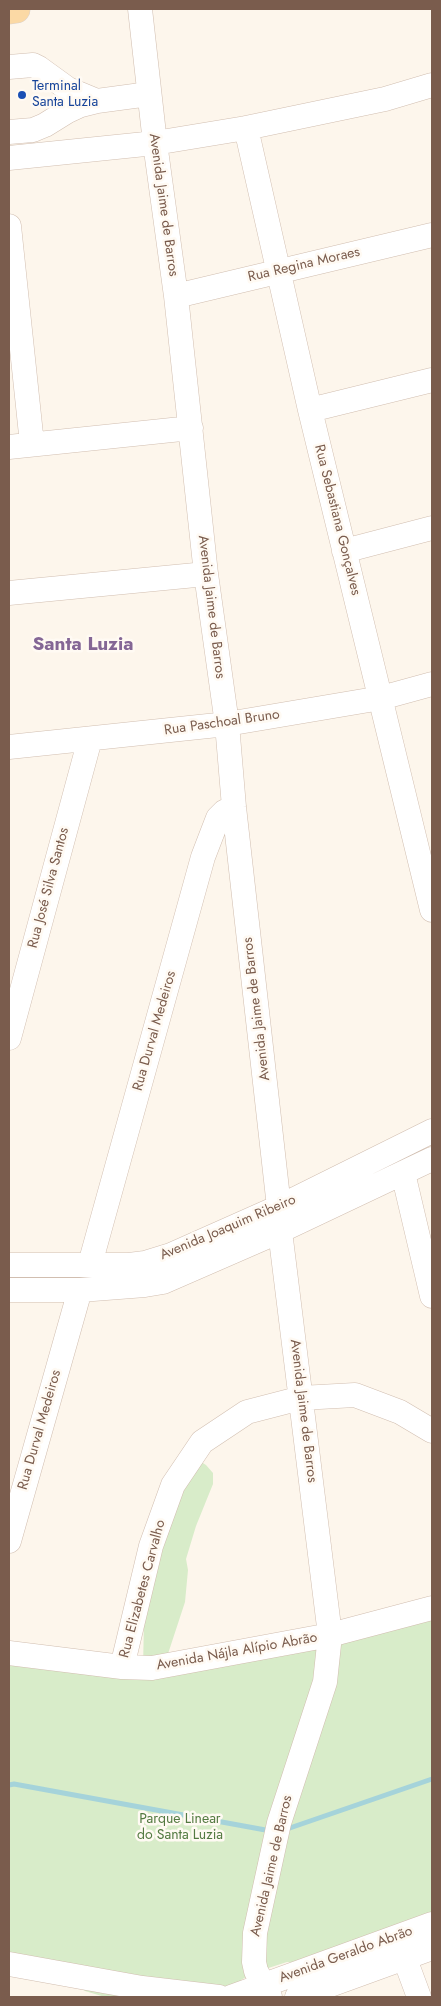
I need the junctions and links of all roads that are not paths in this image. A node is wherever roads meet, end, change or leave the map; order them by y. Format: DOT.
graph roads {
  1 [pos="16,9"];
  2 [pos="140,9"];
  3 [pos="9,10"];
  4 [pos="9,67"];
  5 [pos="432,85"];
  6 [pos="149,94"];
  7 [pos="97,101"];
  8 [pos="246,128"];
  9 [pos="9,132"];
  10 [pos="155,143"];
  11 [pos="9,158"];
  12 [pos="9,226"];
  13 [pos="9,233"];
  14 [pos="432,235"];
  15 [pos="279,271"];
  16 [pos="176,296"];
  17 [pos="13,300"];
  18 [pos="432,380"];
  19 [pos="310,410"];
  20 [pos="191,428"];
  21 [pos="32,444"];
  22 [pos="9,447"];
  23 [pos="432,528"];
  24 [pos="344,551"];
  25 [pos="206,574"];
  26 [pos="9,594"];
  27 [pos="432,684"];
  28 [pos="380,698"];
  29 [pos="227,724"];
  30 [pos="90,739"];
  31 [pos="9,747"];
  32 [pos="234,807"];
  33 [pos="424,839"];
  34 [pos="432,910"];
  35 [pos="9,1038"];
  36 [pos="432,1131"];
  37 [pos="432,1159"];
  38 [pos="403,1173"];
  39 [pos="280,1207"];
  40 [pos="280,1231"];
  41 [pos="90,1264"];
  42 [pos="9,1265"];
  43 [pos="9,1290"];
  44 [pos="80,1290"];
  45 [pos="432,1296"];
  46 [pos="301,1398"];
  47 [pos="432,1431"];
  48 [pos="9,1541"];
  49 [pos="432,1608"];
  50 [pos="330,1636"];
  51 [pos="9,1653"];
  52 [pos="122,1667"];
  53 [pos="432,1924"];
  54 [pos="432,1948"];
  55 [pos="404,1959"];
  56 [pos="9,1964"];
  57 [pos="267,1991"];
  58 [pos="143,1993"];
  59 [pos="219,1997"];
  60 [pos="231,1997"];
  61 [pos="297,1997"];
  62 [pos="419,1997"];
  1 -- 3 [label="main road"];
  2 -- 6 [label="street, Avenida Jaime de Barros"];
  4 -- 7 [label="street"];
  5 -- 8 [label="street"];
  6 -- 7 [label="street"];
  6 -- 10 [label="street, Avenida Jaime de Barros"];
  7 -- 9 [label="street"];
  8 -- 10 [label="street"];
  8 -- 15 [label="street, Rua Sebastiana Gonçalves"];
  10 -- 11 [label="street"];
  10 -- 16 [label="street, Avenida Jaime de Barros"];
  12 -- 13 [label="street"];
  13 -- 17 [label="street"];
  14 -- 15 [label="street, Rua Regina Moraes"];
  15 -- 16 [label="street, Rua Regina Moraes"];
  15 -- 19 [label="street, Rua Sebastiana Gonçalves"];
  16 -- 20 [label="street, Avenida Jaime de Barros"];
  17 -- 21 [label="street"];
  18 -- 19 [label="street"];
  19 -- 24 [label="street, Rua Sebastiana Gonçalves"];
  20 -- 21 [label="street"];
  20 -- 25 [label="street, Avenida Jaime de Barros"];
  21 -- 22 [label="street"];
  23 -- 24 [label="street"];
  24 -- 28 [label="street, Rua Sebastiana Gonçalves"];
  25 -- 26 [label="street"];
  25 -- 29 [label="street, Avenida Jaime de Barros"];
  27 -- 28 [label="street, Rua Paschoal Bruno"];
  28 -- 29 [label="street, Rua Paschoal Bruno"];
  28 -- 33 [label="street, Rua Sebastiana Gonçalves"];
  29 -- 30 [label="street, Rua Paschoal Bruno"];
  29 -- 32 [label="street, Avenida Jaime de Barros"];
  30 -- 31 [label="street, Rua Paschoal Bruno"];
  30 -- 35 [label="street, Rua José Silva Santos"];
  32 -- 39 [label="street, Avenida Jaime de Barros"];
  32 -- 41 [label="street, Rua Durval Medeiros"];
  33 -- 34 [label="street, Rua Sebastiana Gonçalves"];
  36 -- 39 [label="street, Avenida Joaquim Ribeiro"];
  37 -- 38 [label="street, Avenida Joaquim Ribeiro"];
  38 -- 40 [label="street, Avenida Joaquim Ribeiro"];
  38 -- 45 [label="street"];
  39 -- 40 [label="street, Avenida Jaime de Barros"];
  39 -- 41 [label="street, Avenida Joaquim Ribeiro"];
  40 -- 44 [label="street, Avenida Joaquim Ribeiro"];
  40 -- 46 [label="street, Avenida Jaime de Barros"];
  41 -- 42 [label="street, Avenida Joaquim Ribeiro"];
  43 -- 44 [label="street, Avenida Joaquim Ribeiro"];
  44 -- 48 [label="street, Rua Durval Medeiros"];
  46 -- 47 [label="street, Rua Elizabetes Carvalho"];
  46 -- 50 [label="street, Avenida Jaime de Barros"];
  46 -- 52 [label="street, Rua Elizabetes Carvalho"];
  49 -- 50 [label="street, Avenida Nájla Alípio Abrão"];
  50 -- 52 [label="street, Avenida Nájla Alípio Abrão"];
  50 -- 57 [label="street, Avenida Jaime de Barros"];
  51 -- 52 [label="street, Avenida Nájla Alípio Abrão"];
  53 -- 57 [label="street, Avenida Geraldo Abrão"];
  54 -- 55 [label="street, Avenida Geraldo Abrão"];
  55 -- 61 [label="street, Avenida Geraldo Abrão"];
  55 -- 62 [label="street"];
  56 -- 58 [label="street"];
  57 -- 60 [label="street, Avenida Geraldo Abrão"];
  58 -- 59 [label="street"];
}
